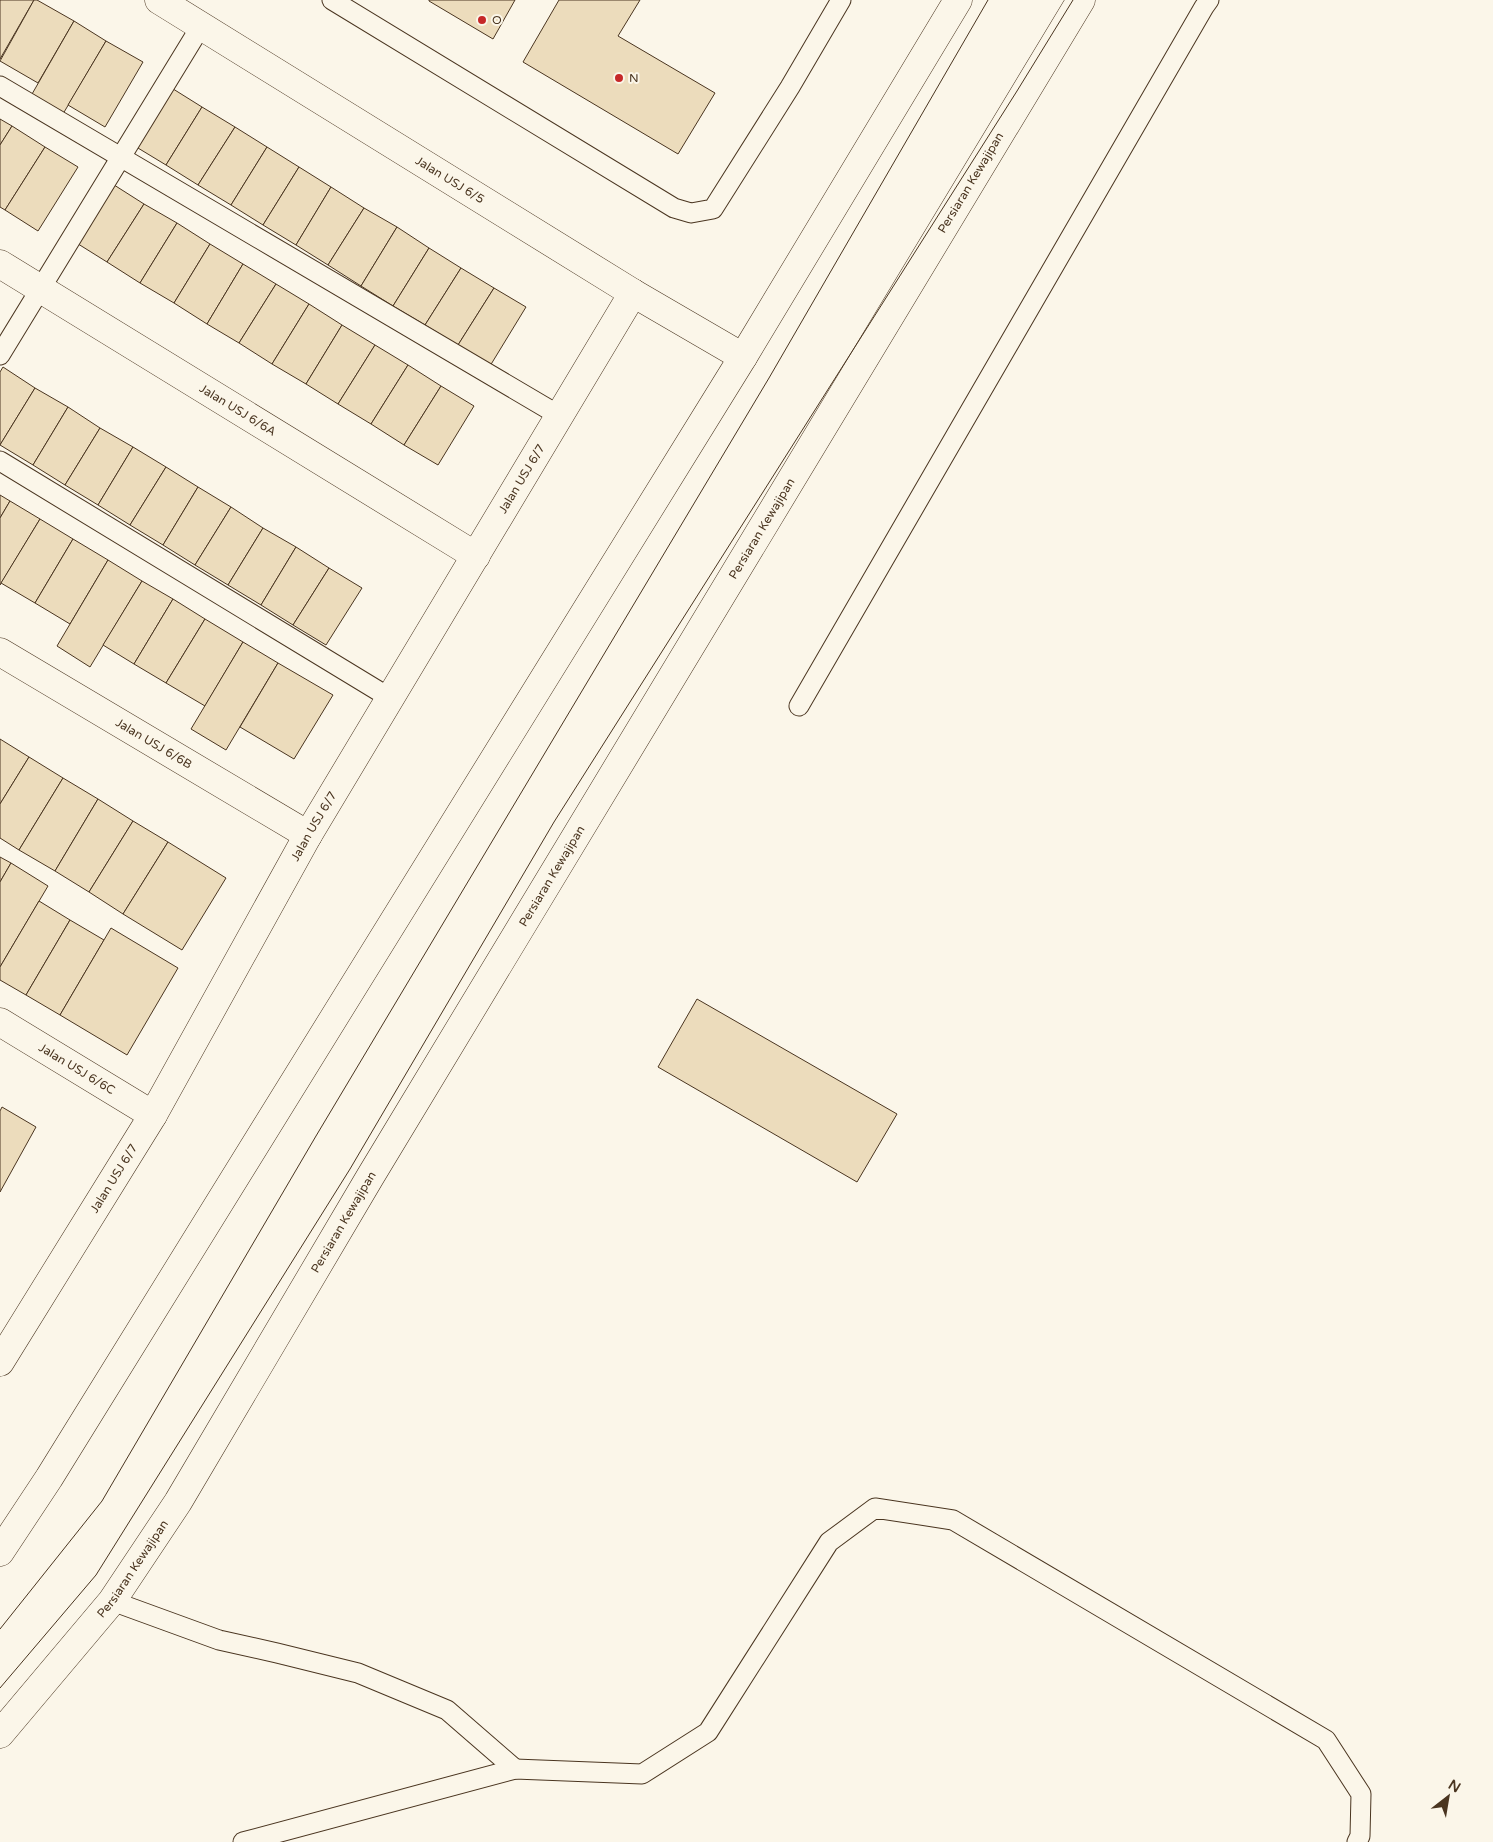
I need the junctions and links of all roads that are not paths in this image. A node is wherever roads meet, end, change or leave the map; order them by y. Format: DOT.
graph roads {
  1 [pos="159,0"];
  2 [pos="332,0"];
  3 [pos="841,0"];
  4 [pos="958,0"];
  5 [pos="1081,0"];
  6 [pos="1209,0"];
  7 [pos="354,6"];
  8 [pos="201,26"];
  9 [pos="0,86"];
  10 [pos="120,158"];
  11 [pos="0,264"];
  12 [pos="41,288"];
  13 [pos="632,293"];
  14 [pos="0,355"];
  15 [pos="743,357"];
  16 [pos="560,416"];
  17 [pos="0,461"];
  18 [pos="476,556"];
  19 [pos="0,652"];
  20 [pos="390,698"];
  21 [pos="799,706"];
  22 [pos="308,835"];
  23 [pos="0,1022"];
  24 [pos="153,1114"];
  25 [pos="0,1362"];
  26 [pos="0,1552"];
  27 [pos="112,1601"];
  28 [pos="0,1734"];
  29 [pos="515,1769"];
  30 [pos="242,1842"];
  31 [pos="1357,1842"];
  1 -- 8 [label="main road, Jalan USJ 6/5"];
  2 -- 7 [label="lane"];
  3 -- 7 [label="lane"];
  4 -- 15 [label="main road"];
  5 -- 27 [label="main road, Persiaran Kewajipan"];
  6 -- 21 [label="lane"];
  8 -- 10 [label="lane"];
  8 -- 13 [label="main road, Jalan USJ 6/5"];
  9 -- 10 [label="lane"];
  10 -- 12 [label="lane"];
  10 -- 16 [label="lane"];
  11 -- 12 [label="main road, Jalan USJ 6/6A"];
  12 -- 14 [label="lane"];
  12 -- 18 [label="main road, Jalan USJ 6/6A"];
  13 -- 15 [label="main road, Jalan USJ 6/5"];
  13 -- 16 [label="main road, Jalan USJ 6/7"];
  15 -- 26 [label="main road"];
  16 -- 18 [label="main road, Jalan USJ 6/7"];
  17 -- 20 [label="lane"];
  18 -- 20 [label="main road, Jalan USJ 6/7"];
  19 -- 22 [label="main road, Jalan USJ 6/6B"];
  20 -- 22 [label="main road, Jalan USJ 6/7"];
  22 -- 24 [label="main road, Jalan USJ 6/7"];
  23 -- 24 [label="main road, Jalan USJ 6/6C"];
  24 -- 25 [label="main road, Jalan USJ 6/7"];
  27 -- 28 [label="main road, Persiaran Kewajipan"];
  27 -- 29 [label="lane"];
  29 -- 30 [label="lane"];
  29 -- 31 [label="lane"];
}
